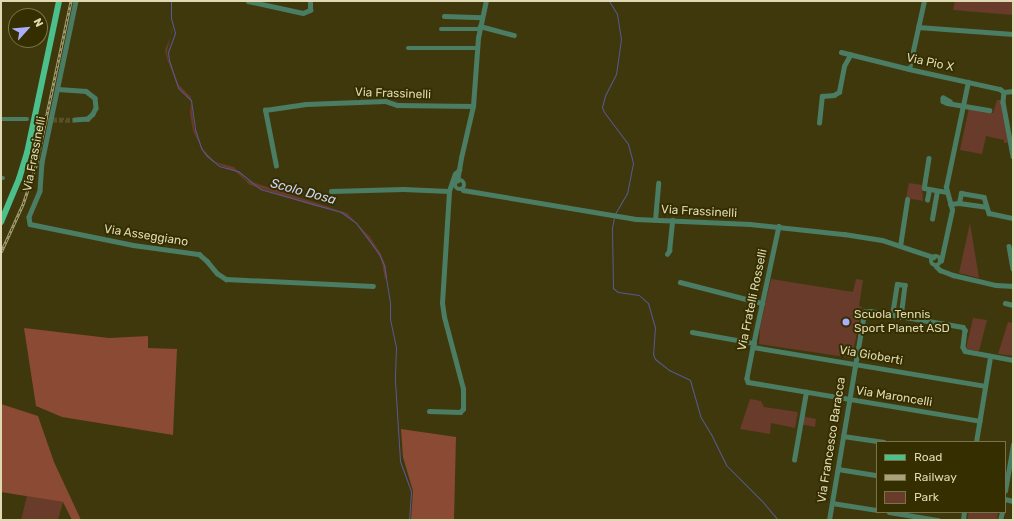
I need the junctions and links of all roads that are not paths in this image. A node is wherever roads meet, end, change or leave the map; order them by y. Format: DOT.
graph roads {
  1 [pos="59,1"];
  2 [pos="76,1"];
  3 [pos="248,1"];
  4 [pos="310,1"];
  5 [pos="486,1"];
  6 [pos="924,1"];
  7 [pos="444,16"];
  8 [pos="482,17"];
  9 [pos="480,27"];
  10 [pos="918,27"];
  11 [pos="441,28"];
  12 [pos="1013,34"];
  13 [pos="514,35"];
  14 [pos="408,48"];
  15 [pos="477,48"];
  16 [pos="841,52"];
  17 [pos="850,55"];
  18 [pos="909,69"];
  19 [pos="968,82"];
  20 [pos="58,89"];
  21 [pos="1013,91"];
  22 [pos="1004,92"];
  23 [pos="950,102"];
  24 [pos="963,105"];
  25 [pos="473,106"];
  26 [pos="989,110"];
  27 [pos="1,119"];
  28 [pos="27,119"];
  29 [pos="76,120"];
  30 [pos="818,123"];
  31 [pos="1013,156"];
  32 [pos="930,158"];
  33 [pos="276,166"];
  34 [pos="460,171"];
  35 [pos="464,183"];
  36 [pos="658,183"];
  37 [pos="458,186"];
  38 [pos="928,190"];
  39 [pos="330,191"];
  40 [pos="473,191"];
  41 [pos="937,191"];
  42 [pos="946,192"];
  43 [pos="449,193"];
  44 [pos="907,200"];
  45 [pos="927,200"];
  46 [pos="959,203"];
  47 [pos="950,204"];
  48 [pos="986,207"];
  49 [pos="1013,218"];
  50 [pos="932,219"];
  51 [pos="655,220"];
  52 [pos="672,220"];
  53 [pos="1,222"];
  54 [pos="29,222"];
  55 [pos="779,226"];
  56 [pos="900,246"];
  57 [pos="1009,246"];
  58 [pos="667,254"];
  59 [pos="937,261"];
  60 [pos="1013,269"];
  61 [pos="680,282"];
  62 [pos="373,286"];
  63 [pos="1013,286"];
  64 [pos="762,302"];
  65 [pos="1005,303"];
  66 [pos="1013,305"];
  67 [pos="892,315"];
  68 [pos="900,316"];
  69 [pos="692,332"];
  70 [pos="753,345"];
  71 [pos="990,356"];
  72 [pos="1013,360"];
  73 [pos="855,363"];
  74 [pos="747,378"];
  75 [pos="986,386"];
  76 [pos="806,392"];
  77 [pos="849,400"];
  78 [pos="429,411"];
  79 [pos="980,421"];
  80 [pos="843,436"];
  81 [pos="877,441"];
  82 [pos="976,441"];
  83 [pos="1013,445"];
  84 [pos="794,460"];
  85 [pos="1012,462"];
  86 [pos="838,469"];
  87 [pos="876,475"];
  88 [pos="1006,487"];
  89 [pos="832,503"];
  90 [pos="876,510"];
  91 [pos="895,513"];
  92 [pos="829,520"];
  93 [pos="938,520"];
  1 -- 53 [label="main road"];
  2 -- 20 [label="street, Via Frassinelli"];
  3 -- 4 [label="street"];
  5 -- 8 [label="street"];
  6 -- 10 [label="street"];
  7 -- 8 [label="street"];
  8 -- 9 [label="street"];
  9 -- 11 [label="street"];
  9 -- 13 [label="street"];
  9 -- 15 [label="street"];
  10 -- 12 [label="street"];
  10 -- 18 [label="street"];
  14 -- 15 [label="street"];
  15 -- 25 [label="street"];
  16 -- 17 [label="street, Via Pio X"];
  17 -- 18 [label="street, Via Pio X"];
  17 -- 30 [label="street"];
  18 -- 19 [label="street, Via Pio X"];
  19 -- 22 [label="street, Via Pio X"];
  19 -- 24 [label="street"];
  20 -- 29 [label="street"];
  20 -- 54 [label="street, Via Frassinelli"];
  21 -- 22 [label="street, Via Pio X"];
  22 -- 31 [label="street"];
  23 -- 24 [label="street"];
  24 -- 26 [label="street"];
  24 -- 42 [label="street"];
  25 -- 33 [label="street, Via Frassinelli"];
  25 -- 34 [label="street"];
  27 -- 28 [label="street, Via Frassinelli"];
  32 -- 38 [label="street"];
  34 -- 35 [label="street"];
  34 -- 37 [label="street"];
  34 -- 43 [label="street"];
  35 -- 37 [label="street"];
  35 -- 37 [label="street"];
  35 -- 40 [label="street, Via Frassinelli"];
  36 -- 51 [label="street"];
  37 -- 40 [label="street, Via Frassinelli"];
  37 -- 43 [label="street"];
  38 -- 41 [label="street"];
  38 -- 45 [label="street"];
  39 -- 43 [label="street"];
  40 -- 51 [label="street, Via Frassinelli"];
  41 -- 42 [label="street"];
  41 -- 50 [label="street"];
  42 -- 47 [label="street"];
  43 -- 78 [label="street"];
  44 -- 56 [label="street"];
  46 -- 47 [label="street"];
  46 -- 48 [label="street"];
  46 -- 48 [label="street"];
  47 -- 59 [label="street"];
  48 -- 49 [label="street"];
  51 -- 52 [label="street, Via Frassinelli"];
  52 -- 55 [label="street, Via Frassinelli"];
  52 -- 58 [label="street"];
  54 -- 62 [label="street, Via Asseggiano"];
  55 -- 56 [label="street, Via Frassinelli"];
  55 -- 64 [label="street, Via Fratelli Rosselli"];
  56 -- 59 [label="street, Via Frassinelli"];
  57 -- 60 [label="street"];
  59 -- 63 [label="street, Via Frassinelli"];
  61 -- 64 [label="street"];
  64 -- 70 [label="street, Via Fratelli Rosselli"];
  65 -- 66 [label="street"];
  67 -- 68 [label="street"];
  67 -- 68 [label="street"];
  67 -- 73 [label="street, Via Francesco Baracca"];
  68 -- 71 [label="street"];
  69 -- 70 [label="street, Via Gioberti"];
  70 -- 73 [label="street, Via Gioberti"];
  70 -- 74 [label="street, Via Fratelli Rosselli"];
  71 -- 72 [label="street"];
  71 -- 75 [label="street"];
  73 -- 75 [label="street, Via Gioberti"];
  73 -- 77 [label="street, Via Francesco Baracca"];
  74 -- 76 [label="street, Via Maroncelli"];
  75 -- 79 [label="street"];
  76 -- 77 [label="street, Via Maroncelli"];
  76 -- 84 [label="street"];
  77 -- 79 [label="street, Via Maroncelli"];
  77 -- 80 [label="street, Via Francesco Baracca"];
  79 -- 82 [label="street"];
  80 -- 81 [label="street"];
  80 -- 86 [label="street, Via Francesco Baracca"];
  83 -- 85 [label="street"];
  85 -- 88 [label="street"];
  86 -- 87 [label="street"];
  86 -- 89 [label="street, Via Francesco Baracca"];
  89 -- 90 [label="street"];
  89 -- 92 [label="street, Via Francesco Baracca"];
  91 -- 93 [label="street"];
}
